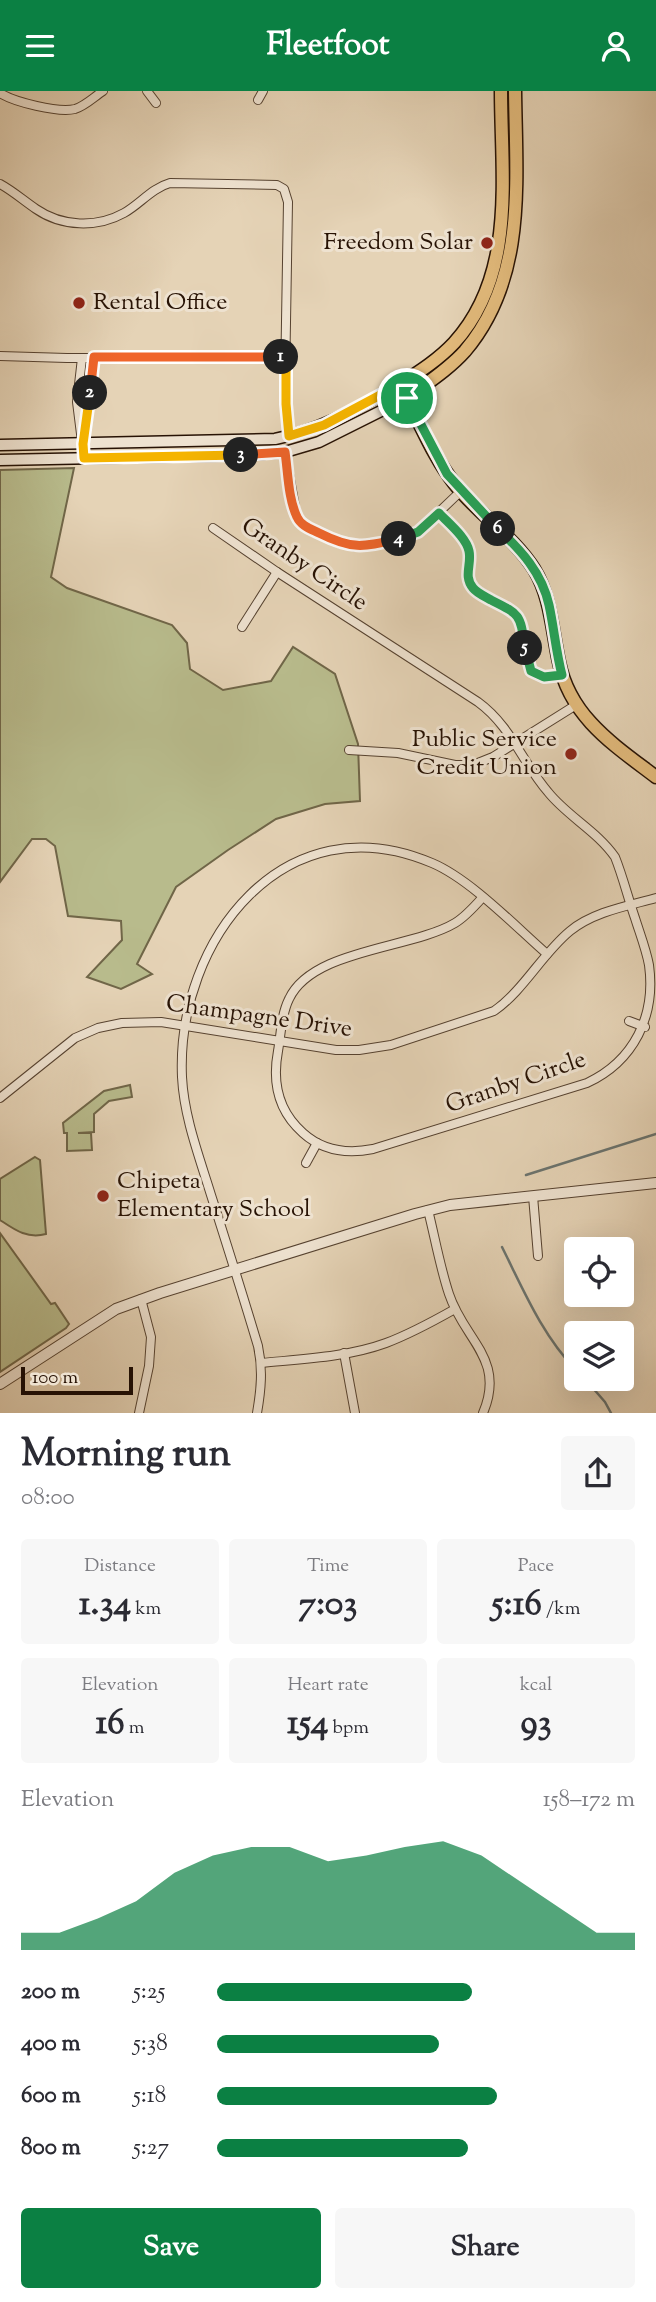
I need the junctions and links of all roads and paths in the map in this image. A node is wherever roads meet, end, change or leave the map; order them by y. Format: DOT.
graph roads {
  1 [pos="103,91"];
  2 [pos="147,91"];
  3 [pos="501,91"];
  4 [pos="515,91"];
  5 [pos="0,93"];
  6 [pos="156,103"];
  7 [pos="0,184"];
  8 [pos="0,356"];
  9 [pos="94,357"];
  10 [pos="82,358"];
  11 [pos="286,358"];
  12 [pos="399,385"];
  13 [pos="407,398"];
  14 [pos="289,436"];
  15 [pos="83,444"];
  16 [pos="0,445"];
  17 [pos="285,452"];
  18 [pos="84,458"];
  19 [pos="0,460"];
  20 [pos="461,491"];
  21 [pos="439,513"];
  22 [pos="214,528"];
  23 [pos="277,572"];
  24 [pos="242,627"];
  25 [pos="562,675"];
  26 [pos="576,705"];
  27 [pos="516,743"];
  28 [pos="349,750"];
  29 [pos="656,777"];
  30 [pos="482,898"];
  31 [pos="656,898"];
  32 [pos="631,905"];
  33 [pos="547,954"];
  34 [pos="653,961"];
  35 [pos="652,1017"];
  36 [pos="629,1021"];
  37 [pos="185,1026"];
  38 [pos="645,1027"];
  39 [pos="280,1041"];
  40 [pos="0,1098"];
  41 [pos="317,1143"];
  42 [pos="306,1163"];
  43 [pos="656,1183"];
  44 [pos="533,1196"];
  45 [pos="428,1210"];
  46 [pos="538,1256"];
  47 [pos="235,1269"];
  48 [pos="141,1299"];
  49 [pos="455,1309"];
  50 [pos="344,1353"];
  51 [pos="262,1363"];
  52 [pos="0,1384"];
  53 [pos="139,1413"];
  54 [pos="257,1413"];
  55 [pos="355,1413"];
  56 [pos="482,1413"];
  1 -- 5 [label="street"];
  2 -- 6 [label="street"];
  3 -- 12 [label="main road"];
  4 -- 13 [label="main road"];
  7 -- 11 [label="street"];
  8 -- 10 [label="street"];
  9 -- 10 [label="street"];
  9 -- 11 [label="street"];
  9 -- 15 [label="street"];
  10 -- 15 [label="street"];
  11 -- 14 [label="street"];
  12 -- 13 [label="main road"];
  12 -- 14 [label="main road"];
  13 -- 17 [label="main road"];
  13 -- 20 [label="main road"];
  14 -- 15 [label="main road"];
  15 -- 16 [label="main road"];
  15 -- 18 [label="street"];
  17 -- 18 [label="main road"];
  17 -- 21 [label="street"];
  18 -- 19 [label="main road"];
  20 -- 21 [label="street"];
  20 -- 25 [label="main road"];
  21 -- 25 [label="street"];
  22 -- 23 [label="street, Granby Circle"];
  23 -- 24 [label="street"];
  23 -- 27 [label="street, Granby Circle"];
  25 -- 26 [label="main road"];
  26 -- 27 [label="street"];
  26 -- 29 [label="main road"];
  27 -- 28 [label="street"];
  27 -- 32 [label="street, Granby Circle"];
  30 -- 33 [label="street"];
  30 -- 37 [label="street"];
  30 -- 39 [label="street"];
  31 -- 32 [label="street, Champagne Drive"];
  32 -- 33 [label="street, Champagne Drive"];
  32 -- 34 [label="street, Granby Circle"];
  33 -- 39 [label="street, Champagne Drive"];
  34 -- 35 [label="street, Granby Circle"];
  35 -- 38 [label="street, Granby Circle"];
  36 -- 38 [label="street"];
  37 -- 39 [label="street, Champagne Drive"];
  37 -- 40 [label="street, Champagne Drive"];
  37 -- 47 [label="street"];
  38 -- 41 [label="street, Granby Circle"];
  39 -- 41 [label="street"];
  41 -- 42 [label="street"];
  43 -- 44 [label="street"];
  44 -- 45 [label="street"];
  44 -- 46 [label="street"];
  45 -- 47 [label="street"];
  45 -- 49 [label="street"];
  47 -- 48 [label="street"];
  47 -- 51 [label="street"];
  48 -- 52 [label="street"];
  48 -- 53 [label="street"];
  49 -- 50 [label="street"];
  49 -- 56 [label="street"];
  50 -- 51 [label="street"];
  50 -- 55 [label="street"];
  51 -- 54 [label="street"];
}
